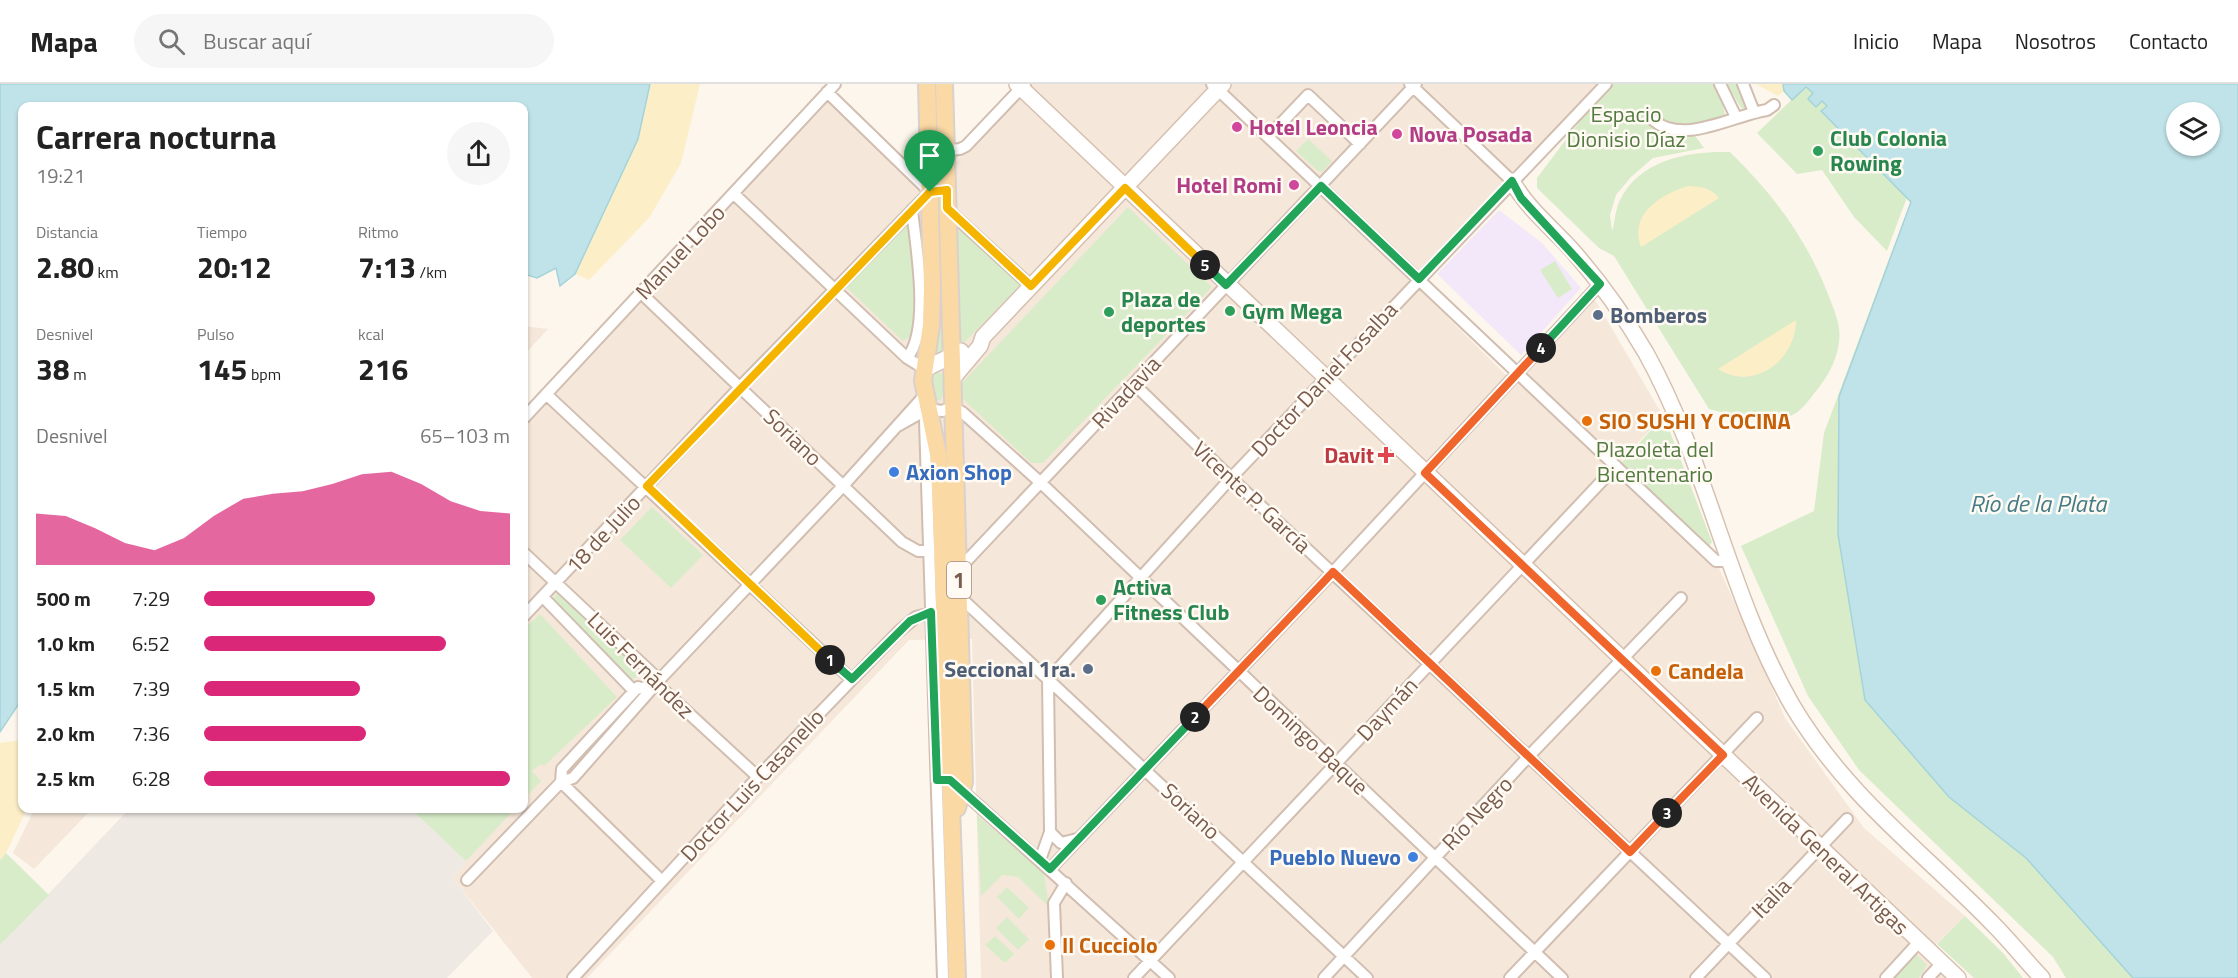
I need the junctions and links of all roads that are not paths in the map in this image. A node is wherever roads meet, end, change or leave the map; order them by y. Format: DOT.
graph roads {
  1 [pos="927,84"];
  2 [pos="944,84"];
  3 [pos="1606,84"];
  4 [pos="1720,84"];
  5 [pos="1743,84"];
  6 [pos="1021,85"];
  7 [pos="1413,85"];
  8 [pos="1217,86"];
  9 [pos="831,88"];
  10 [pos="1774,105"];
  11 [pos="1754,112"];
  12 [pos="1736,117"];
  13 [pos="1653,120"];
  14 [pos="1268,137"];
  15 [pos="1360,144"];
  16 [pos="947,151"];
  17 [pos="929,152"];
  18 [pos="1512,181"];
  19 [pos="1321,186"];
  20 [pos="1125,188"];
  21 [pos="938,191"];
  22 [pos="734,194"];
  23 [pos="947,208"];
  24 [pos="912,210"];
  25 [pos="1419,279"];
  26 [pos="1600,284"];
  27 [pos="1226,285"];
  28 [pos="1031,286"];
  29 [pos="834,291"];
  30 [pos="641,293"];
  31 [pos="983,337"];
  32 [pos="952,357"];
  33 [pos="907,358"];
  34 [pos="925,369"];
  35 [pos="1516,374"];
  36 [pos="953,378"];
  37 [pos="1325,379"];
  38 [pos="1134,384"];
  39 [pos="741,386"];
  40 [pos="546,394"];
  41 [pos="926,405"];
  42 [pos="953,406"];
  43 [pos="528,414"];
  44 [pos="1616,466"];
  45 [pos="1425,473"];
  46 [pos="1231,478"];
  47 [pos="1041,483"];
  48 [pos="647,486"];
  49 [pos="843,486"];
  50 [pos="943,550"];
  51 [pos="528,557"];
  52 [pos="1729,561"];
  53 [pos="1522,566"];
  54 [pos="959,569"];
  55 [pos="1333,572"];
  56 [pos="1139,578"];
  57 [pos="557,583"];
  58 [pos="749,585"];
  59 [pos="543,597"];
  60 [pos="960,597"];
  61 [pos="1681,598"];
  62 [pos="528,612"];
  63 [pos="945,614"];
  64 [pos="1621,659"];
  65 [pos="1430,663"];
  66 [pos="1239,672"];
  67 [pos="658,678"];
  68 [pos="852,679"];
  69 [pos="1048,680"];
  70 [pos="633,690"];
  71 [pos="1758,718"];
  72 [pos="1723,755"];
  73 [pos="1529,756"];
  74 [pos="1336,764"];
  75 [pos="1146,768"];
  76 [pos="758,777"];
  77 [pos="561,782"];
  78 [pos="953,783"];
  79 [pos="1847,819"];
  80 [pos="1050,832"];
  81 [pos="1078,839"];
  82 [pos="1819,848"];
  83 [pos="1630,852"];
  84 [pos="1436,857"];
  85 [pos="1040,860"];
  86 [pos="1244,861"];
  87 [pos="1050,869"];
  88 [pos="467,880"];
  89 [pos="662,881"];
  90 [pos="1066,883"];
  91 [pos="1919,942"];
  92 [pos="1728,943"];
  93 [pos="1535,952"];
  94 [pos="1345,956"];
  95 [pos="1151,961"];
  96 [pos="1942,963"];
  97 [pos="573,978"];
  98 [pos="943,978"];
  99 [pos="957,978"];
  100 [pos="1057,978"];
  101 [pos="1134,978"];
  102 [pos="1169,978"];
  103 [pos="1324,978"];
  104 [pos="1367,978"];
  105 [pos="1510,978"];
  106 [pos="1562,978"];
  107 [pos="1696,978"];
  108 [pos="1765,978"];
  109 [pos="1886,978"];
  110 [pos="1928,978"];
  111 [pos="1958,978"];
  112 [pos="2042,978"];
  1 -- 17 [label="main road, 1"];
  2 -- 16 [label="main road, 1"];
  3 -- 18 [label="street, Doctor Daniel Fosalba"];
  4 -- 12 [label="street"];
  5 -- 11 [label="street"];
  6 -- 16 [label="street"];
  6 -- 20 [label="street, Avenida General Artigas"];
  7 -- 15 [label="street, Rivadavia"];
  7 -- 18 [label="street"];
  8 -- 14 [label="street"];
  8 -- 20 [label="street"];
  9 -- 21 [label="street"];
  9 -- 22 [label="street, Manuel Lobo"];
  10 -- 11 [label="street"];
  11 -- 12 [label="street"];
  12 -- 13 [label="street"];
  14 -- 15 [label="street"];
  14 -- 19 [label="street"];
  15 -- 19 [label="street, Rivadavia"];
  16 -- 17 [label="street"];
  16 -- 21 [label="main road, 1"];
  17 -- 21 [label="main road, 1"];
  18 -- 25 [label="street, Doctor Daniel Fosalba"];
  18 -- 26 [label="street"];
  19 -- 25 [label="street"];
  19 -- 27 [label="street, Rivadavia"];
  20 -- 27 [label="street, Avenida General Artigas"];
  20 -- 28 [label="street"];
  21 -- 23 [label="main road, 1"];
  21 -- 24 [label="street, 18 de Julio"];
  21 -- 34 [label="main road, 1"];
  22 -- 29 [label="street"];
  22 -- 30 [label="street, Manuel Lobo"];
  23 -- 28 [label="street"];
  23 -- 32 [label="main road, 1"];
  24 -- 29 [label="street, 18 de Julio"];
  24 -- 33 [label="street"];
  25 -- 35 [label="street"];
  25 -- 37 [label="street, Doctor Daniel Fosalba"];
  26 -- 35 [label="street"];
  26 -- 52 [label="street"];
  27 -- 37 [label="street, Avenida General Artigas"];
  27 -- 38 [label="street, Rivadavia"];
  28 -- 31 [label="street"];
  29 -- 33 [label="street"];
  29 -- 39 [label="street, 18 de Julio"];
  30 -- 39 [label="street, Soriano"];
  30 -- 40 [label="street, Manuel Lobo"];
  31 -- 32 [label="street"];
  31 -- 36 [label="street"];
  32 -- 34 [label="street"];
  32 -- 36 [label="main road, 1"];
  33 -- 34 [label="street"];
  34 -- 41 [label="main road, 1"];
  35 -- 44 [label="street"];
  35 -- 45 [label="street"];
  36 -- 42 [label="main road, 1"];
  37 -- 45 [label="street, Avenida General Artigas"];
  37 -- 46 [label="street, Doctor Daniel Fosalba"];
  38 -- 46 [label="street, Vicente P. García"];
  38 -- 47 [label="street, Rivadavia"];
  39 -- 48 [label="street, 18 de Julio"];
  39 -- 49 [label="street, Soriano"];
  40 -- 43 [label="street, Manuel Lobo"];
  40 -- 48 [label="street"];
  41 -- 42 [label="street"];
  41 -- 49 [label="street"];
  41 -- 50 [label="main road, 1"];
  42 -- 47 [label="street, Domingo Baque"];
  42 -- 50 [label="main road, 1"];
  44 -- 52 [label="street"];
  44 -- 53 [label="street, Daymán"];
  45 -- 53 [label="street, Avenida General Artigas"];
  45 -- 55 [label="street"];
  46 -- 55 [label="street, Vicente P. García"];
  46 -- 56 [label="street, Doctor Daniel Fosalba"];
  47 -- 54 [label="street, Rivadavia"];
  47 -- 56 [label="street, Domingo Baque"];
  48 -- 57 [label="street, 18 de Julio"];
  48 -- 58 [label="street"];
  49 -- 50 [label="street, Soriano"];
  49 -- 58 [label="street"];
  50 -- 54 [label="main road, 1"];
  50 -- 63 [label="main road, 1"];
  51 -- 57 [label="street, Luis Fernández"];
  52 -- 112 [label="street"];
  53 -- 64 [label="street, Avenida General Artigas"];
  53 -- 65 [label="street, Daymán"];
  54 -- 60 [label="main road, 1"];
  55 -- 65 [label="street, Vicente P. García"];
  55 -- 66 [label="street"];
  56 -- 66 [label="street, Domingo Baque"];
  56 -- 69 [label="street, Doctor Daniel Fosalba"];
  57 -- 59 [label="street, 18 de Julio"];
  57 -- 67 [label="street, Luis Fernández"];
  58 -- 67 [label="street"];
  58 -- 68 [label="street"];
  59 -- 62 [label="street, 18 de Julio"];
  59 -- 70 [label="street"];
  60 -- 63 [label="main road, 1"];
  60 -- 69 [label="street, Soriano"];
  61 -- 64 [label="street, Río Negro"];
  63 -- 68 [label="street, Doctor Luis Casanello"];
  63 -- 78 [label="main road, 1"];
  63 -- 78 [label="street"];
  64 -- 72 [label="street, Avenida General Artigas"];
  64 -- 73 [label="street, Río Negro"];
  65 -- 73 [label="street, Vicente P. García"];
  65 -- 74 [label="street, Daymán"];
  66 -- 74 [label="street, Domingo Baque"];
  66 -- 75 [label="street"];
  67 -- 70 [label="street"];
  67 -- 76 [label="street, Luis Fernández"];
  67 -- 77 [label="street"];
  68 -- 76 [label="street, Doctor Luis Casanello"];
  69 -- 75 [label="street, Soriano"];
  69 -- 80 [label="street"];
  70 -- 77 [label="street"];
  71 -- 72 [label="street"];
  72 -- 82 [label="street, Avenida General Artigas"];
  72 -- 83 [label="street"];
  73 -- 83 [label="street, Vicente P. García"];
  73 -- 84 [label="street, Río Negro"];
  74 -- 84 [label="street, Domingo Baque"];
  74 -- 86 [label="street, Daymán"];
  75 -- 81 [label="street"];
  75 -- 86 [label="street, Soriano"];
  76 -- 89 [label="street, Doctor Luis Casanello"];
  77 -- 88 [label="street"];
  77 -- 89 [label="street"];
  78 -- 85 [label="street"];
  78 -- 98 [label="street"];
  78 -- 99 [label="main road, 1"];
  79 -- 82 [label="street, Italia"];
  80 -- 81 [label="street"];
  80 -- 85 [label="street"];
  81 -- 87 [label="street"];
  82 -- 91 [label="street, Avenida General Artigas"];
  82 -- 92 [label="street, Italia"];
  83 -- 92 [label="street, Vicente P. García"];
  83 -- 93 [label="street"];
  84 -- 93 [label="street, Domingo Baque"];
  84 -- 94 [label="street, Río Negro"];
  85 -- 87 [label="street"];
  86 -- 94 [label="street, Soriano"];
  86 -- 95 [label="street, Daymán"];
  87 -- 90 [label="street"];
  89 -- 97 [label="street, Doctor Luis Casanello"];
  90 -- 95 [label="street"];
  90 -- 100 [label="street"];
  91 -- 96 [label="street, Avenida General Artigas"];
  91 -- 109 [label="street"];
  92 -- 107 [label="street, Italia"];
  92 -- 108 [label="street, Vicente P. García"];
  93 -- 105 [label="street"];
  93 -- 106 [label="street, Domingo Baque"];
  94 -- 103 [label="street, Río Negro"];
  94 -- 104 [label="street, Soriano"];
  95 -- 101 [label="street, Daymán"];
  95 -- 102 [label="street"];
  96 -- 110 [label="street"];
  96 -- 111 [label="street, Avenida General Artigas"];
}
